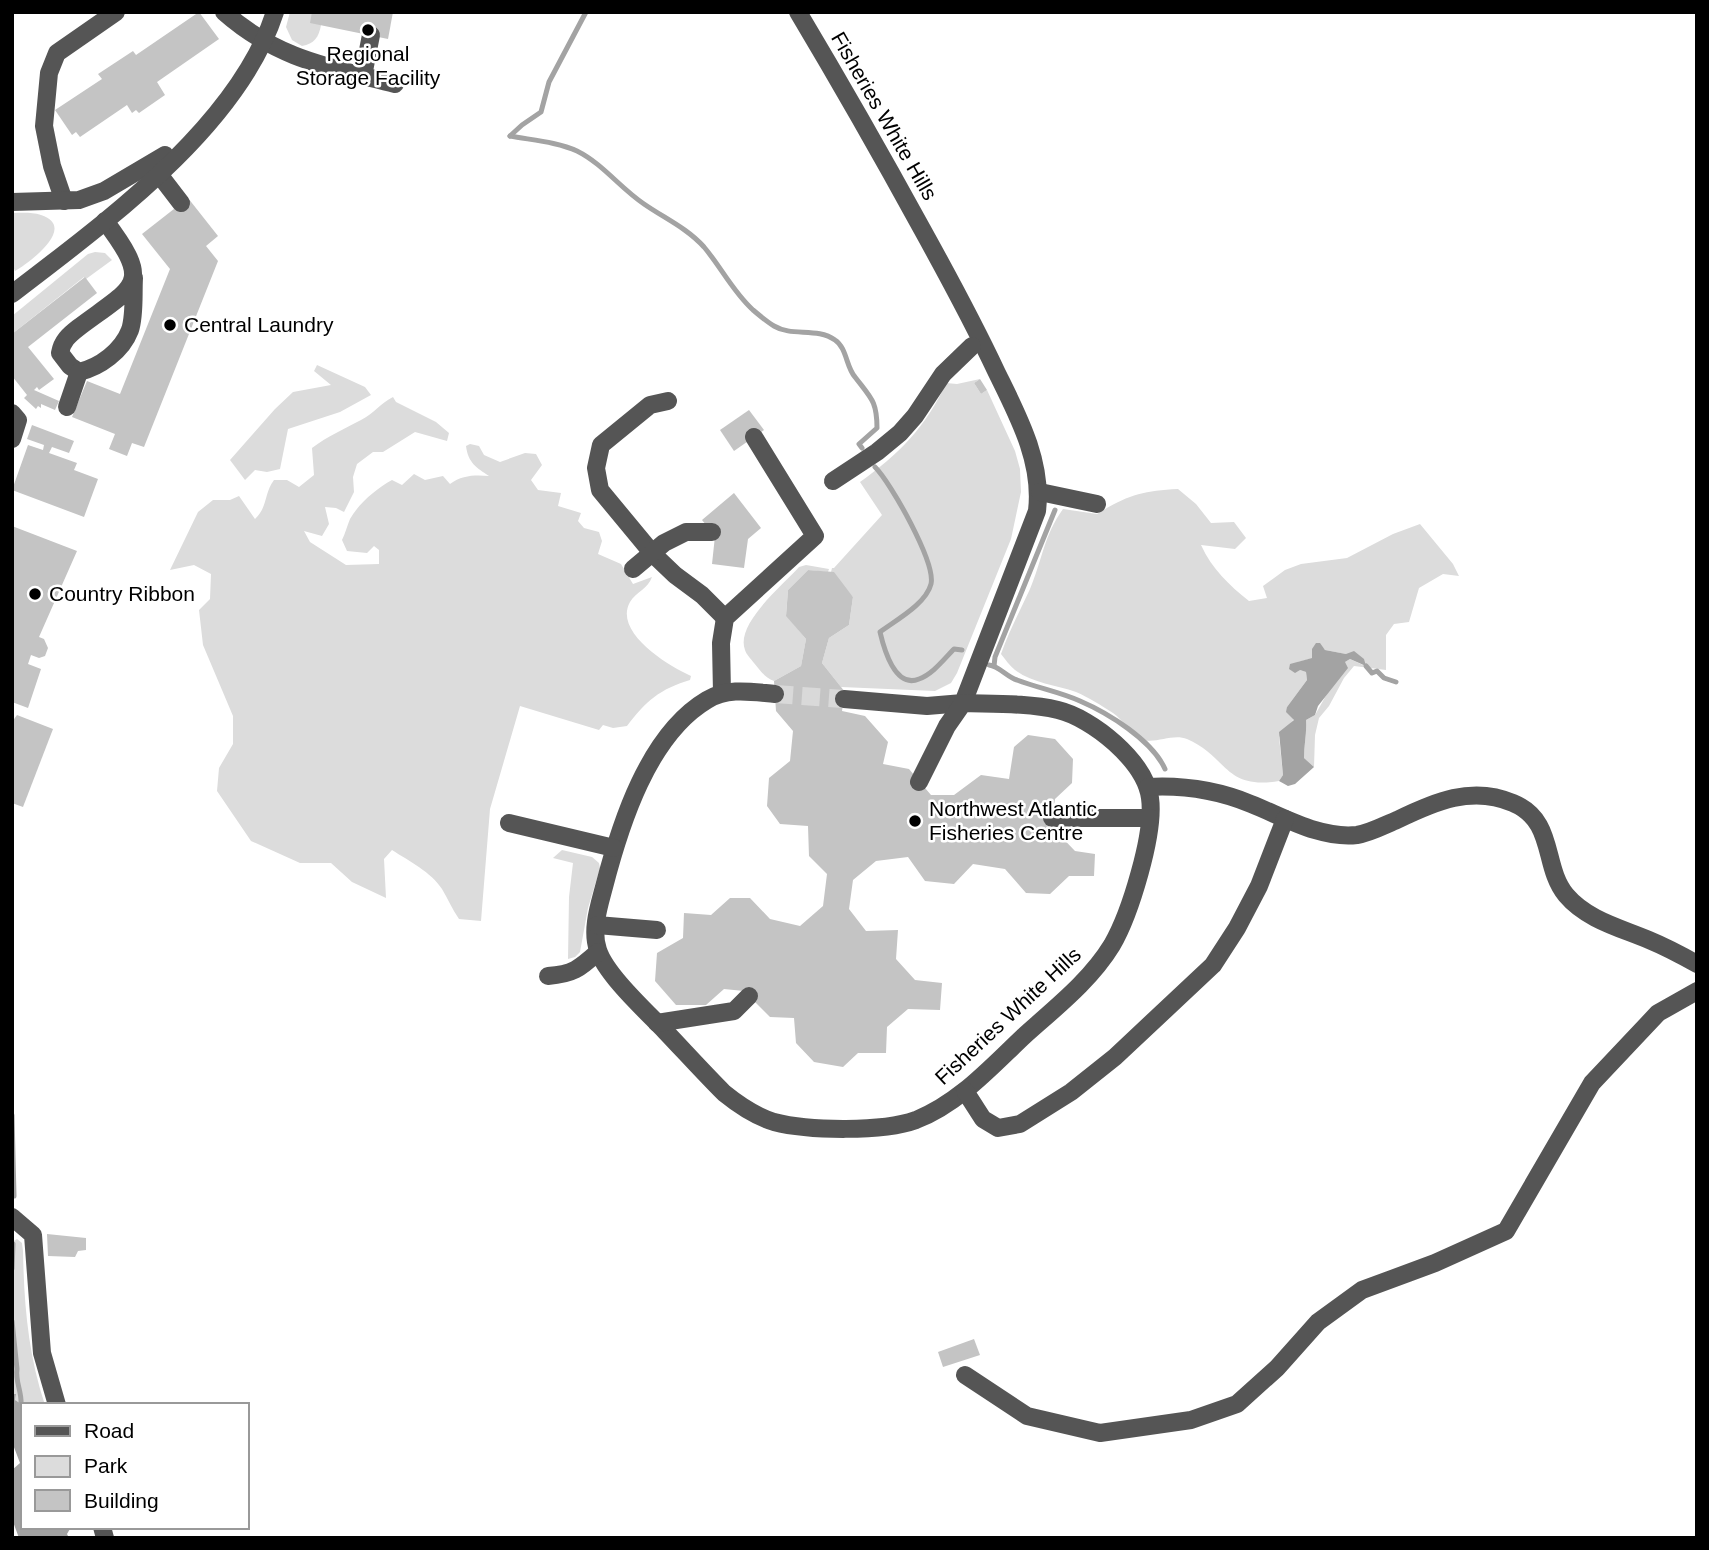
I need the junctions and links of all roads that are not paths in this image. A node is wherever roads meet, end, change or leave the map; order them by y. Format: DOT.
graph roads {
  1 [pos="116,12"];
  2 [pos="224,12"];
  3 [pos="275,12"];
  4 [pos="798,12"];
  5 [pos="370,35"];
  6 [pos="263,42"];
  7 [pos="363,76"];
  8 [pos="396,84"];
  9 [pos="215,115"];
  10 [pos="158,173"];
  11 [pos="64,201"];
  12 [pos="12,202"];
  13 [pos="181,203"];
  14 [pos="105,221"];
  15 [pos="930,243"];
  16 [pos="134,278"];
  17 [pos="12,294"];
  18 [pos="972,346"];
  19 [pos="990,357"];
  20 [pos="79,372"];
  21 [pos="1009,397"];
  22 [pos="668,401"];
  23 [pos="67,407"];
  24 [pos="12,413"];
  25 [pos="754,437"];
  26 [pos="12,439"];
  27 [pos="833,481"];
  28 [pos="1040,492"];
  29 [pos="1097,504"];
  30 [pos="712,532"];
  31 [pos="653,554"];
  32 [pos="633,569"];
  33 [pos="725,618"];
  34 [pos="722,693"];
  35 [pos="775,694"];
  36 [pos="844,699"];
  37 [pos="963,703"];
  38 [pos="919,782"];
  39 [pos="1148,787"];
  40 [pos="1052,818"];
  41 [pos="1150,818"];
  42 [pos="1285,820"];
  43 [pos="509,823"];
  44 [pos="614,848"];
  45 [pos="597,925"];
  46 [pos="657,930"];
  47 [pos="598,952"];
  48 [pos="1697,964"];
  49 [pos="548,976"];
  50 [pos="1697,990"];
  51 [pos="749,996"];
  52 [pos="657,1023"];
  53 [pos="965,1091"];
  54 [pos="12,1217"];
  55 [pos="965,1375"];
  56 [pos="56,1403"];
  1 -- 11 [label="street"];
  2 -- 6 [label="street"];
  3 -- 6 [label="street"];
  4 -- 15 [label="street, Fisheries White Hills"];
  5 -- 7 [label="street"];
  6 -- 7 [label="street"];
  6 -- 9 [label="street"];
  7 -- 8 [label="street"];
  9 -- 10 [label="street"];
  9 -- 11 [label="street"];
  10 -- 13 [label="street"];
  10 -- 14 [label="street"];
  11 -- 12 [label="street"];
  14 -- 16 [label="street"];
  14 -- 17 [label="street"];
  15 -- 18 [label="street, Fisheries White Hills"];
  15 -- 19 [label="street, Fisheries White Hills"];
  15 -- 21 [label="street, Fisheries White Hills"];
  16 -- 20 [label="street"];
  16 -- 20 [label="street"];
  18 -- 19 [label="street"];
  18 -- 27 [label="street"];
  19 -- 21 [label="street, Fisheries White Hills"];
  20 -- 23 [label="street"];
  21 -- 28 [label="street, Fisheries White Hills"];
  22 -- 31 [label="street"];
  24 -- 26 [label="street"];
  25 -- 33 [label="street"];
  28 -- 29 [label="street"];
  28 -- 37 [label="street, Fisheries White Hills"];
  30 -- 31 [label="street"];
  31 -- 32 [label="street"];
  31 -- 33 [label="street"];
  33 -- 34 [label="street"];
  34 -- 35 [label="street"];
  34 -- 44 [label="street"];
  36 -- 37 [label="street"];
  37 -- 38 [label="street, Fisheries White Hills"];
  37 -- 39 [label="street"];
  39 -- 41 [label="street, Fisheries White Hills"];
  39 -- 42 [label="street"];
  40 -- 41 [label="street"];
  41 -- 53 [label="street, Fisheries White Hills"];
  42 -- 48 [label="street"];
  42 -- 53 [label="street"];
  43 -- 44 [label="street"];
  44 -- 45 [label="street"];
  45 -- 46 [label="street"];
  45 -- 47 [label="street"];
  47 -- 49 [label="street"];
  47 -- 52 [label="street, Fisheries White Hills"];
  50 -- 55 [label="street"];
  51 -- 52 [label="street"];
  52 -- 53 [label="street, Fisheries White Hills"];
  54 -- 56 [label="street"];
}
